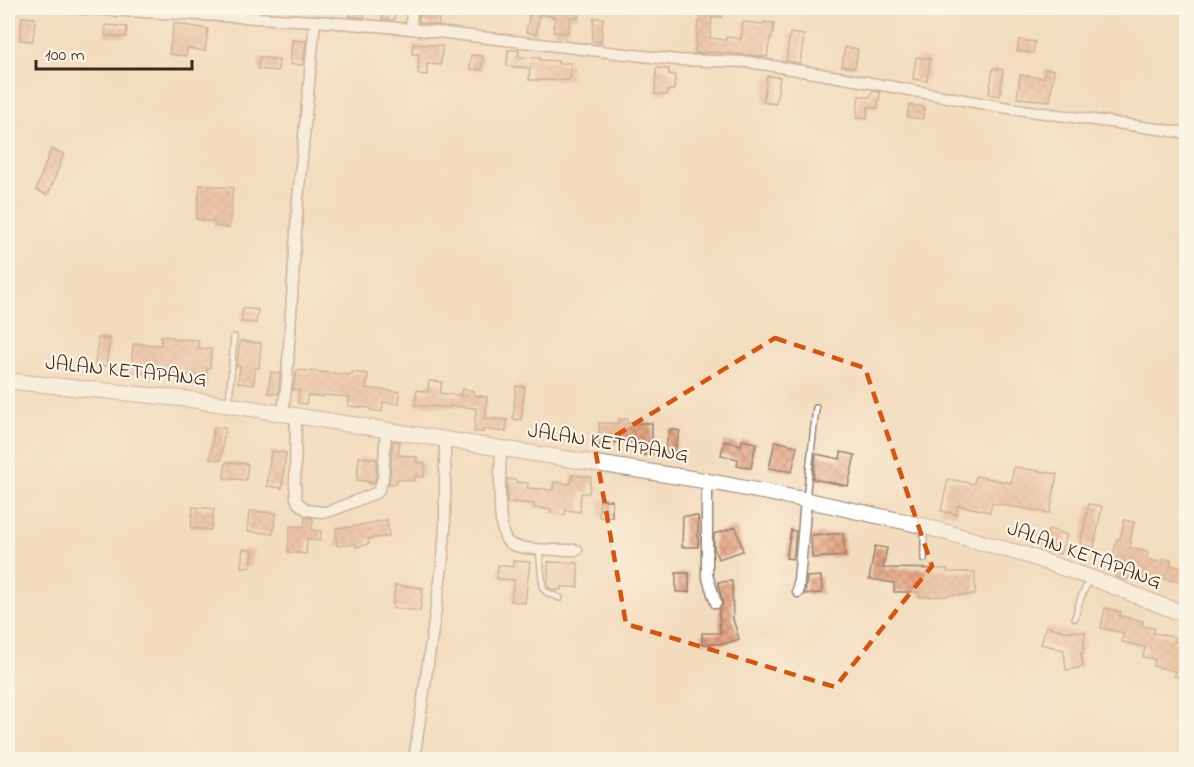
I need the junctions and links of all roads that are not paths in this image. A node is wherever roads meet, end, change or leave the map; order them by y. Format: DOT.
graph roads {
  1 [pos="9,8"];
  2 [pos="68,8"];
  3 [pos="412,8"];
  4 [pos="8,19"];
  5 [pos="315,21"];
  6 [pos="411,29"];
  7 [pos="1186,133"];
  8 [pos="234,337"];
  9 [pos="8,381"];
  10 [pos="229,405"];
  11 [pos="816,408"];
  12 [pos="290,414"];
  13 [pos="386,430"];
  14 [pos="445,439"];
  15 [pos="501,448"];
  16 [pos="707,482"];
  17 [pos="806,500"];
  18 [pos="924,526"];
  19 [pos="539,549"];
  20 [pos="577,550"];
  21 [pos="924,559"];
  22 [pos="1091,578"];
  23 [pos="798,592"];
  24 [pos="560,598"];
  25 [pos="716,603"];
  26 [pos="1186,615"];
  27 [pos="1075,618"];
  28 [pos="414,759"];
  1 -- 4 [label="street"];
  2 -- 5 [label="street"];
  3 -- 6 [label="street"];
  5 -- 6 [label="street"];
  5 -- 12 [label="street"];
  6 -- 7 [label="street"];
  8 -- 10 [label="lane"];
  9 -- 10 [label="main road, JALAN KETAPANG"];
  10 -- 12 [label="main road, JALAN KETAPANG"];
  11 -- 17 [label="lane"];
  12 -- 13 [label="main road, JALAN KETAPANG"];
  12 -- 13 [label="street"];
  13 -- 14 [label="main road, JALAN KETAPANG"];
  14 -- 15 [label="main road, JALAN KETAPANG"];
  14 -- 28 [label="street"];
  15 -- 16 [label="main road, JALAN KETAPANG"];
  15 -- 19 [label="street"];
  16 -- 17 [label="main road, JALAN KETAPANG"];
  16 -- 25 [label="street"];
  17 -- 18 [label="main road, JALAN KETAPANG"];
  17 -- 23 [label="street"];
  18 -- 21 [label="lane"];
  18 -- 22 [label="main road, JALAN KETAPANG"];
  19 -- 20 [label="street"];
  19 -- 24 [label="lane"];
  22 -- 26 [label="main road, JALAN KETAPANG"];
  22 -- 27 [label="lane"];
}
